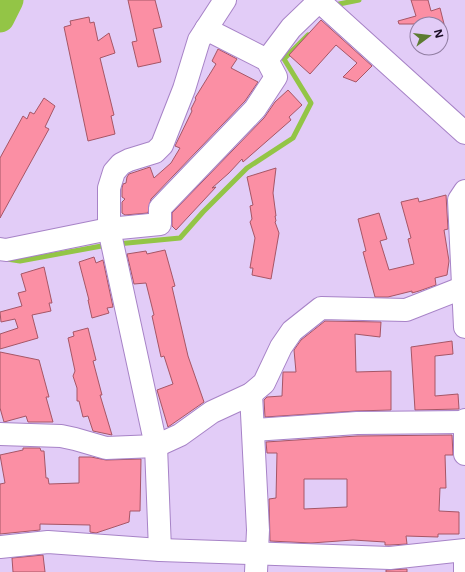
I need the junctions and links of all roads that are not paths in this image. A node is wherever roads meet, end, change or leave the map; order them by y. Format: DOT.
graph roads {
  1 [pos="225,0"];
  2 [pos="319,0"];
  3 [pos="206,29"];
  4 [pos="267,60"];
  5 [pos="465,133"];
  6 [pos="465,192"];
  7 [pos="108,230"];
  8 [pos="463,232"];
  9 [pos="0,249"];
  10 [pos="462,288"];
  11 [pos="465,327"];
  12 [pos="251,394"];
  13 [pos="465,421"];
  14 [pos="253,430"];
  15 [pos="0,434"];
  16 [pos="156,446"];
  17 [pos="465,454"];
  18 [pos="0,547"];
  19 [pos="160,550"];
  20 [pos="465,550"];
  21 [pos="465,555"];
  22 [pos="256,562"];
  23 [pos="464,572"];
  1 -- 3 [label="street"];
  2 -- 4 [label="street"];
  2 -- 5 [label="street"];
  3 -- 4 [label="street"];
  3 -- 7 [label="street"];
  4 -- 7 [label="street"];
  6 -- 8 [label="street"];
  7 -- 9 [label="street"];
  7 -- 16 [label="street"];
  8 -- 10 [label="street"];
  10 -- 11 [label="street"];
  10 -- 12 [label="street"];
  12 -- 14 [label="street"];
  12 -- 16 [label="street"];
  13 -- 14 [label="street"];
  13 -- 17 [label="street"];
  14 -- 22 [label="street"];
  15 -- 16 [label="street"];
  16 -- 19 [label="street"];
  18 -- 19 [label="street"];
  19 -- 22 [label="street"];
  20 -- 22 [label="street"];
  21 -- 23 [label="street"];
}
